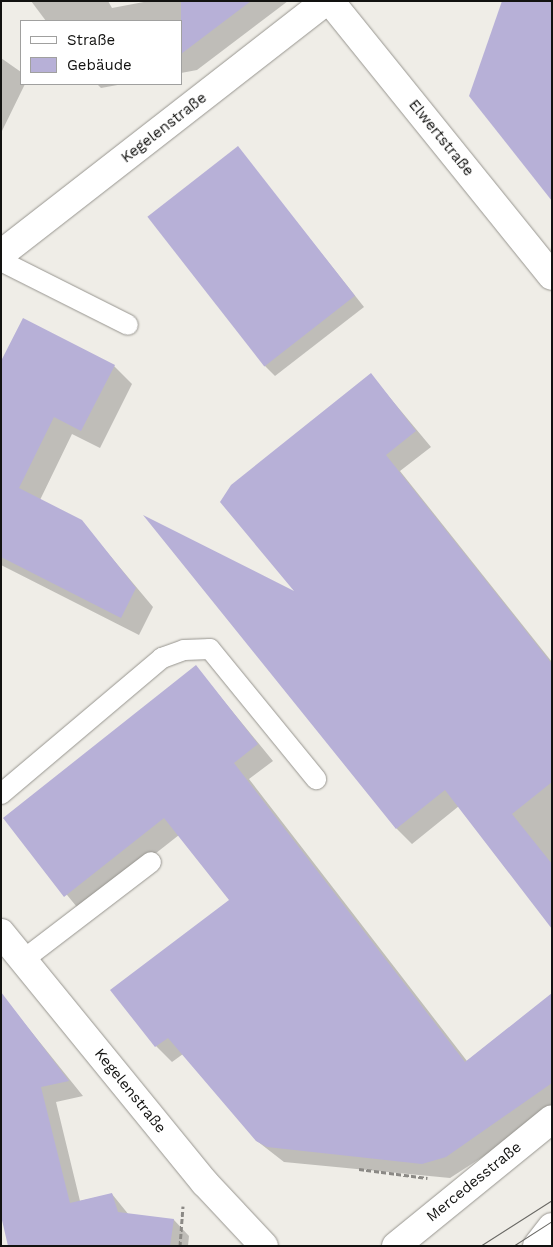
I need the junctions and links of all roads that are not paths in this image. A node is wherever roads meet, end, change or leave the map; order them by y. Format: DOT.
graph roads {
  1 [pos="326,1"];
  2 [pos="330,1"];
  3 [pos="1,254"];
  4 [pos="1,261"];
  5 [pos="552,276"];
  6 [pos="128,325"];
  7 [pos="316,779"];
  8 [pos="1,794"];
  9 [pos="151,862"];
  10 [pos="1,933"];
  11 [pos="23,960"];
  12 [pos="552,1119"];
  13 [pos="552,1227"];
  14 [pos="264,1246"];
  15 [pos="396,1246"];
  16 [pos="537,1246"];
  1 -- 3 [label="street, Kegelenstraße"];
  2 -- 5 [label="street, Elwertstraße"];
  4 -- 6 [label="lane"];
  7 -- 8 [label="lane"];
  9 -- 11 [label="lane"];
  10 -- 11 [label="street, Kegelenstraße"];
  11 -- 14 [label="street, Kegelenstraße"];
  12 -- 15 [label="street, Mercedesstraße"];
  13 -- 16 [label="street"];
}
